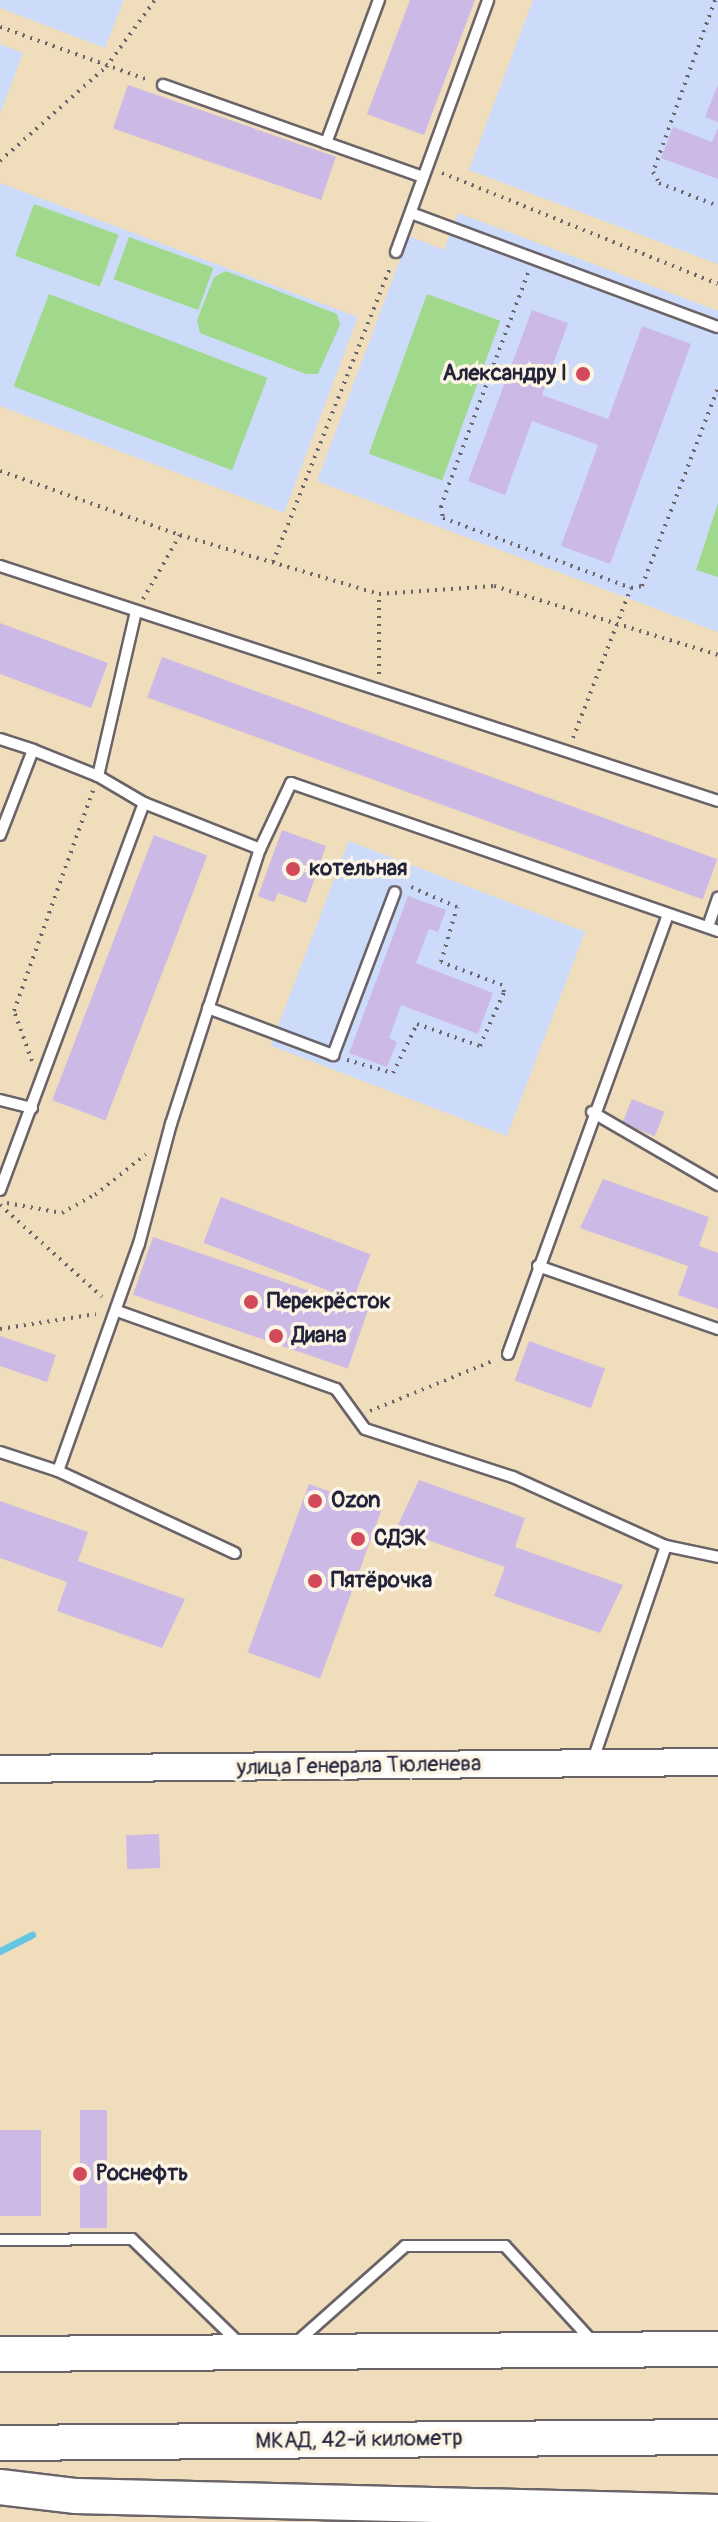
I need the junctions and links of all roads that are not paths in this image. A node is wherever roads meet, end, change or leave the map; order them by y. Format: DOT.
graph roads {
  1 [pos="379,0"];
  2 [pos="488,0"];
  3 [pos="163,85"];
  4 [pos="326,143"];
  5 [pos="426,172"];
  6 [pos="411,213"];
  7 [pos="396,252"];
  8 [pos="718,327"];
  9 [pos="0,566"];
  10 [pos="136,611"];
  11 [pos="0,739"];
  12 [pos="33,750"];
  13 [pos="98,776"];
  14 [pos="718,801"];
  15 [pos="144,803"];
  16 [pos="0,835"];
  17 [pos="260,849"];
  18 [pos="395,892"];
  19 [pos="718,898"];
  20 [pos="668,914"];
  21 [pos="713,929"];
  22 [pos="208,1008"];
  23 [pos="0,1100"];
  24 [pos="32,1108"];
  25 [pos="592,1112"];
  26 [pos="718,1185"];
  27 [pos="0,1190"];
  28 [pos="538,1266"];
  29 [pos="117,1311"];
  30 [pos="718,1329"];
  31 [pos="508,1354"];
  32 [pos="0,1452"];
  33 [pos="58,1471"];
  34 [pos="666,1546"];
  35 [pos="235,1553"];
  36 [pos="718,1557"];
  37 [pos="592,1762"];
  38 [pos="718,1762"];
  39 [pos="0,1769"];
  40 [pos="0,2240"];
  41 [pos="718,2349"];
  42 [pos="599,2350"];
  43 [pos="249,2353"];
  44 [pos="285,2353"];
  45 [pos="0,2354"];
  46 [pos="718,2437"];
  47 [pos="0,2443"];
  48 [pos="0,2487"];
  49 [pos="718,2512"];
  1 -- 4 [label="lane"];
  2 -- 5 [label="lane"];
  3 -- 4 [label="lane"];
  4 -- 5 [label="lane"];
  5 -- 6 [label="lane"];
  6 -- 7 [label="lane"];
  6 -- 8 [label="lane"];
  9 -- 10 [label="lane"];
  10 -- 13 [label="lane"];
  10 -- 14 [label="lane"];
  11 -- 12 [label="lane"];
  12 -- 13 [label="lane"];
  12 -- 16 [label="lane"];
  13 -- 15 [label="lane"];
  15 -- 17 [label="lane"];
  15 -- 24 [label="lane"];
  17 -- 20 [label="lane"];
  17 -- 22 [label="lane"];
  18 -- 22 [label="lane"];
  19 -- 21 [label="lane"];
  20 -- 21 [label="lane"];
  20 -- 25 [label="lane"];
  22 -- 29 [label="lane"];
  23 -- 24 [label="lane"];
  24 -- 27 [label="lane"];
  25 -- 26 [label="lane"];
  25 -- 28 [label="lane"];
  28 -- 30 [label="lane"];
  28 -- 31 [label="lane"];
  29 -- 33 [label="lane"];
  29 -- 34 [label="lane"];
  32 -- 33 [label="lane"];
  33 -- 35 [label="lane"];
  34 -- 36 [label="lane"];
  34 -- 37 [label="lane"];
  37 -- 38 [label="street, улица Генерала Тюленева"];
  37 -- 39 [label="street, улица Генерала Тюленева"];
  40 -- 43 [label="lane"];
  41 -- 42 [label="highway"];
  42 -- 44 [label="highway"];
  42 -- 44 [label="lane"];
  43 -- 44 [label="highway"];
  43 -- 45 [label="highway"];
  46 -- 47 [label="highway, МКАД, 42-й километр"];
  48 -- 49 [label="highway"];
}
